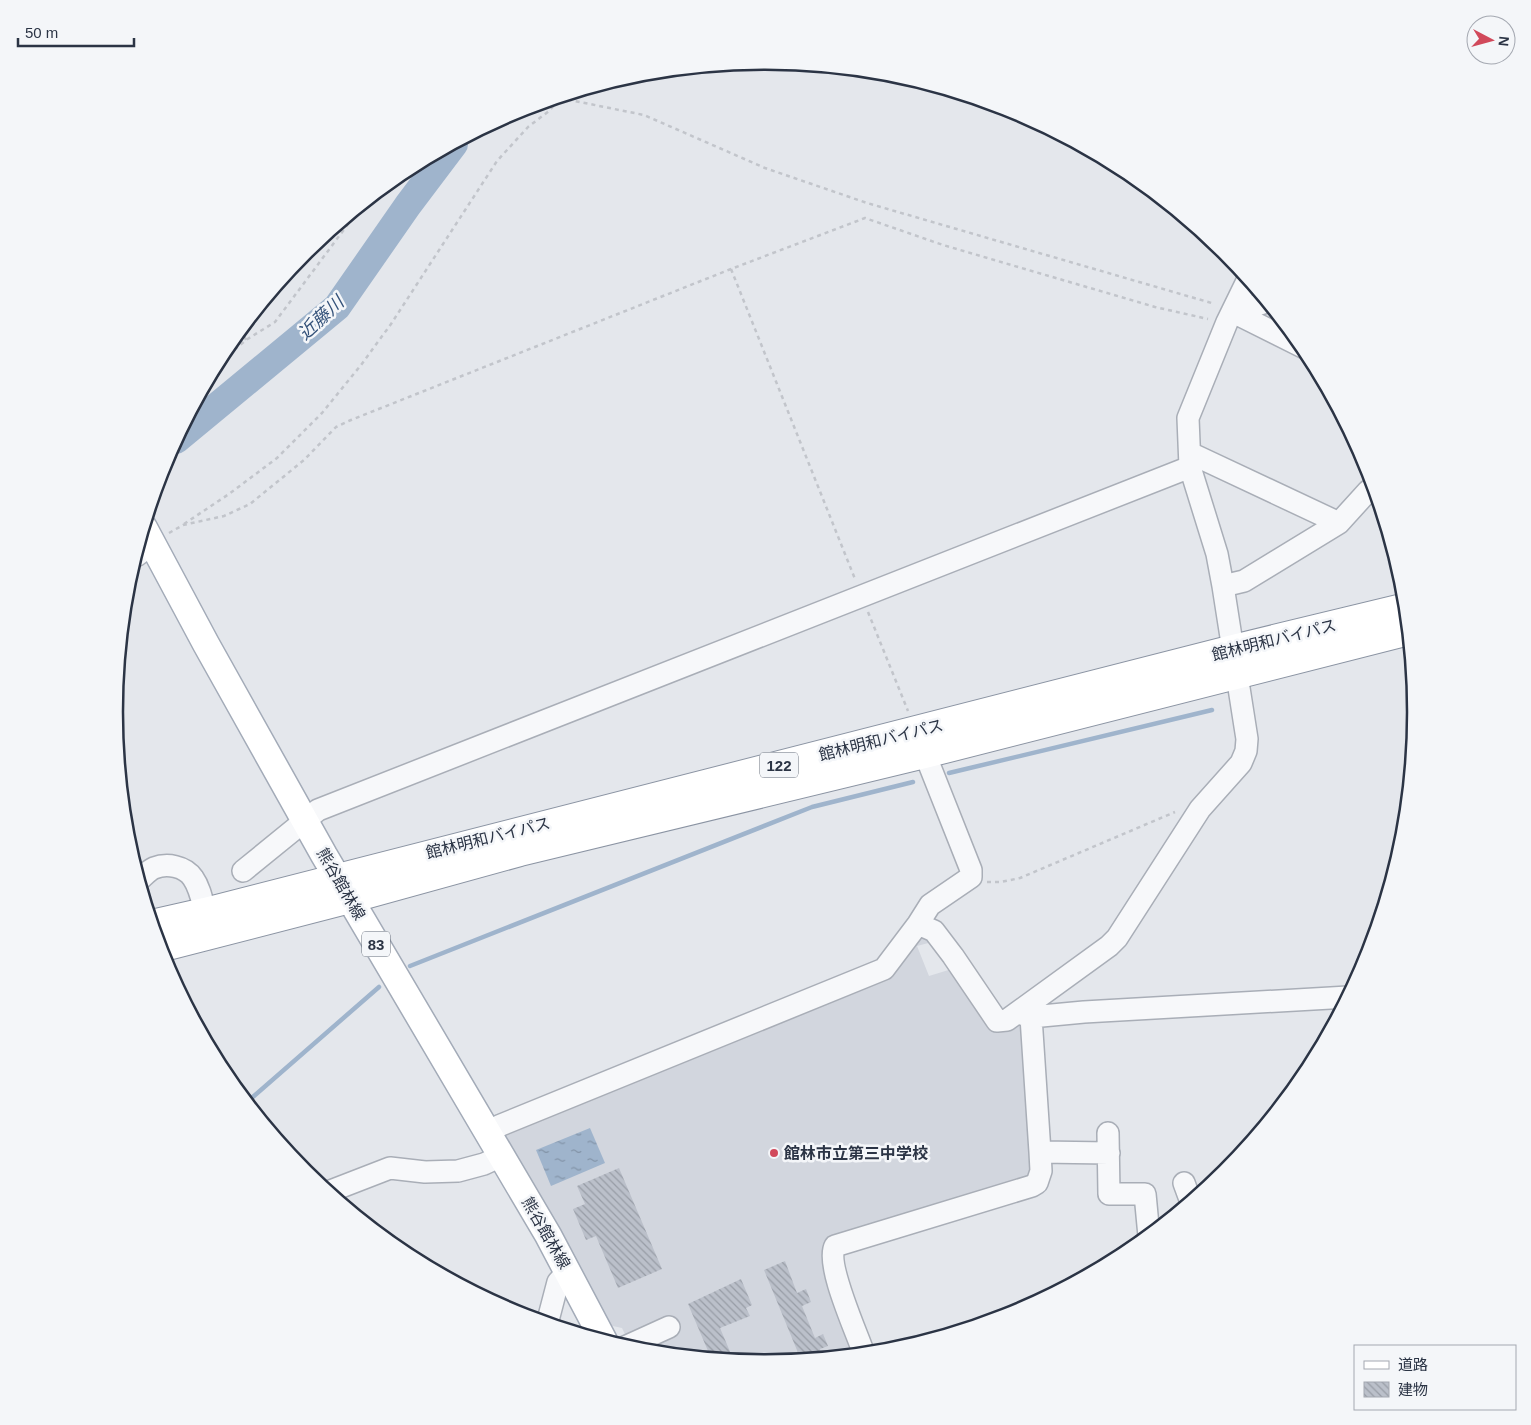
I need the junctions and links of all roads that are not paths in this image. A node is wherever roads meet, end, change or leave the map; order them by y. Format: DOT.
graph roads {
  1 [pos="1245,285"];
  2 [pos="1261,304"];
  3 [pos="1230,317"];
  4 [pos="1290,342"];
  5 [pos="1190,460"];
  6 [pos="1368,491"];
  7 [pos="1339,523"];
  8 [pos="145,545"];
  9 [pos="1224,586"];
  10 [pos="1400,609"];
  11 [pos="1403,632"];
  12 [pos="1234,662"];
  13 [pos="921,743"];
  14 [pos="304,820"];
  15 [pos="243,871"];
  16 [pos="144,876"];
  17 [pos="344,888"];
  18 [pos="205,912"];
  19 [pos="158,923"];
  20 [pos="918,924"];
  21 [pos="167,946"];
  22 [pos="1342,997"];
  23 [pos="1024,1015"];
  24 [pos="486,1132"];
  25 [pos="1040,1152"];
  26 [pos="501,1156"];
  27 [pos="335,1189"];
  28 [pos="1148,1228"];
  29 [pos="568,1271"];
  30 [pos="549,1317"];
  31 [pos="669,1327"];
  32 [pos="600,1333"];
  33 [pos="636,1342"];
  34 [pos="862,1348"];
  1 -- 3 [label="street"];
  2 -- 3 [label="street"];
  3 -- 4 [label="street"];
  3 -- 5 [label="street"];
  5 -- 7 [label="street"];
  5 -- 9 [label="street"];
  5 -- 14 [label="street"];
  6 -- 7 [label="street"];
  7 -- 9 [label="street"];
  8 -- 14 [label="main road, 熊谷館林線 / 83"];
  9 -- 12 [label="street"];
  10 -- 12 [label="highway, 館林明和バイパス / 122"];
  11 -- 12 [label="highway, 館林明和バイパス / 122"];
  12 -- 13 [label="highway, 館林明和バイパス / 122"];
  12 -- 23 [label="street"];
  13 -- 17 [label="highway, 館林明和バイパス / 122"];
  13 -- 20 [label="street"];
  14 -- 15 [label="street"];
  14 -- 17 [label="main road, 熊谷館林線 / 83"];
  16 -- 18 [label="street"];
  17 -- 18 [label="highway, 館林明和バイパス / 122"];
  17 -- 21 [label="highway, 館林明和バイパス / 122"];
  17 -- 24 [label="main road, 熊谷館林線 / 83"];
  18 -- 19 [label="highway, 館林明和バイパス / 122"];
  20 -- 23 [label="street"];
  20 -- 24 [label="street"];
  22 -- 23 [label="street"];
  23 -- 25 [label="street"];
  24 -- 26 [label="main road, 熊谷館林線 / 83"];
  25 -- 28 [label="street"];
  25 -- 34 [label="street"];
  26 -- 27 [label="street"];
  26 -- 29 [label="main road, 熊谷館林線 / 83"];
  29 -- 30 [label="street"];
  29 -- 32 [label="main road, 熊谷館林線 / 83"];
  31 -- 33 [label="street"];
}
